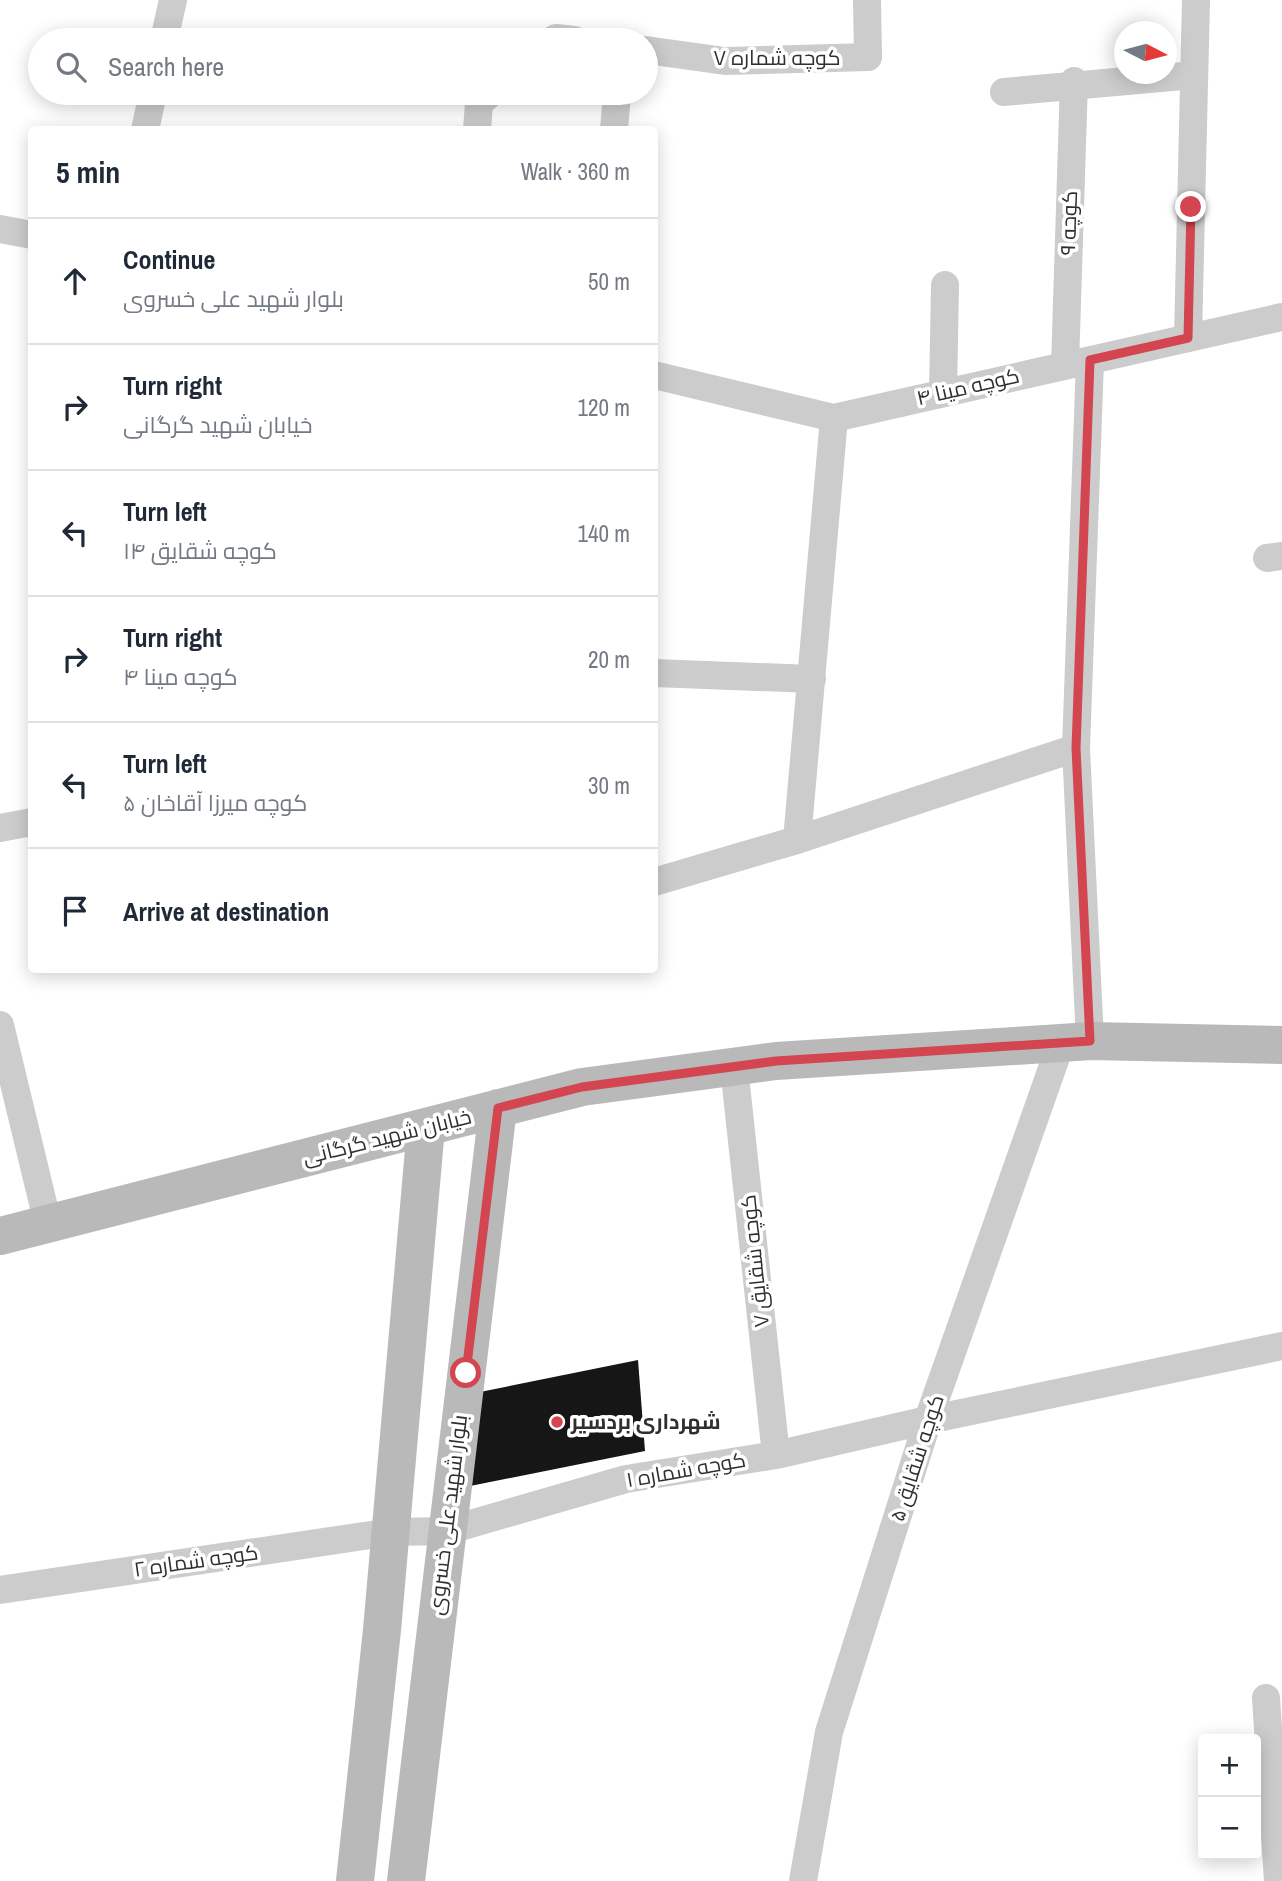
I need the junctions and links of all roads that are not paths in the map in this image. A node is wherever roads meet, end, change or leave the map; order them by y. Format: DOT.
graph roads {
  1 [pos="173,0"];
  2 [pos="867,0"];
  3 [pos="1196,0"];
  4 [pos="167,28"];
  5 [pos="658,52"];
  6 [pos="1194,75"];
  7 [pos="1074,83"];
  8 [pos="1004,92"];
  9 [pos="150,105"];
  10 [pos="479,105"];
  11 [pos="616,105"];
  12 [pos="146,126"];
  13 [pos="477,126"];
  14 [pos="614,126"];
  15 [pos="0,229"];
  16 [pos="28,234"];
  17 [pos="945,285"];
  18 [pos="1282,317"];
  19 [pos="1188,338"];
  20 [pos="1077,363"];
  21 [pos="658,376"];
  22 [pos="943,393"];
  23 [pos="834,418"];
  24 [pos="658,673"];
  25 [pos="812,679"];
  26 [pos="1076,748"];
  27 [pos="28,823"];
  28 [pos="0,828"];
  29 [pos="797,840"];
  30 [pos="658,880"];
  31 [pos="0,1025"];
  32 [pos="1075,1042"];
  33 [pos="1282,1045"];
  34 [pos="734,1067"];
  35 [pos="498,1108"];
  36 [pos="426,1127"];
  37 [pos="48,1224"];
  38 [pos="0,1236"];
  39 [pos="1282,1346"];
  40 [pos="928,1420"];
  41 [pos="776,1455"];
  42 [pos="446,1531"];
  43 [pos="391,1532"];
  44 [pos="0,1590"];
  45 [pos="1266,1698"];
  46 [pos="355,1881"];
  47 [pos="406,1881"];
  48 [pos="803,1881"];
  49 [pos="1278,1881"];
  1 -- 4 [label="street"];
  2 -- 5 [label="street, کوچه شماره ۷"];
  3 -- 6 [label="street"];
  6 -- 7 [label="street"];
  6 -- 19 [label="street"];
  7 -- 8 [label="street"];
  7 -- 20 [label="street, کوچه ۹"];
  9 -- 12 [label="street"];
  10 -- 13 [label="street"];
  11 -- 14 [label="street"];
  15 -- 16 [label="street"];
  17 -- 22 [label="street"];
  18 -- 19 [label="street, کوچه مینا ۴"];
  19 -- 20 [label="street, کوچه مینا ۴"];
  20 -- 22 [label="street, کوچه مینا ۴"];
  20 -- 26 [label="street, کوچه ۹"];
  21 -- 23 [label="street, کوچه مینا ۴"];
  22 -- 23 [label="street, کوچه مینا ۴"];
  23 -- 25 [label="street"];
  24 -- 25 [label="street"];
  25 -- 29 [label="street"];
  26 -- 29 [label="street"];
  26 -- 32 [label="street, کوچه ۹"];
  27 -- 28 [label="street"];
  29 -- 30 [label="street"];
  31 -- 37 [label="street"];
  32 -- 33 [label="main road, خیابان شهید گرگانی"];
  32 -- 34 [label="main road, خیابان شهید گرگانی"];
  32 -- 40 [label="street, کوچه شقایق ۵"];
  34 -- 35 [label="main road, خیابان شهید گرگانی"];
  34 -- 41 [label="street, کوچه شقایق ۷"];
  35 -- 36 [label="main road, خیابان شهید گرگانی"];
  35 -- 42 [label="main road, بلوار شهید علی خسروی"];
  36 -- 37 [label="main road, خیابان شهید گرگانی"];
  36 -- 43 [label="main road"];
  37 -- 38 [label="main road, خیابان شهید گرگانی"];
  39 -- 40 [label="street, کوچه شماره ۱"];
  40 -- 41 [label="street, کوچه شماره ۱"];
  40 -- 48 [label="street, کوچه شقایق ۵"];
  41 -- 42 [label="street, کوچه شماره ۱"];
  42 -- 43 [label="street, کوچه شماره ۱"];
  42 -- 47 [label="main road, بلوار شهید علی خسروی"];
  43 -- 44 [label="street, کوچه شماره ۲"];
  43 -- 46 [label="main road"];
  45 -- 49 [label="street"];
}
